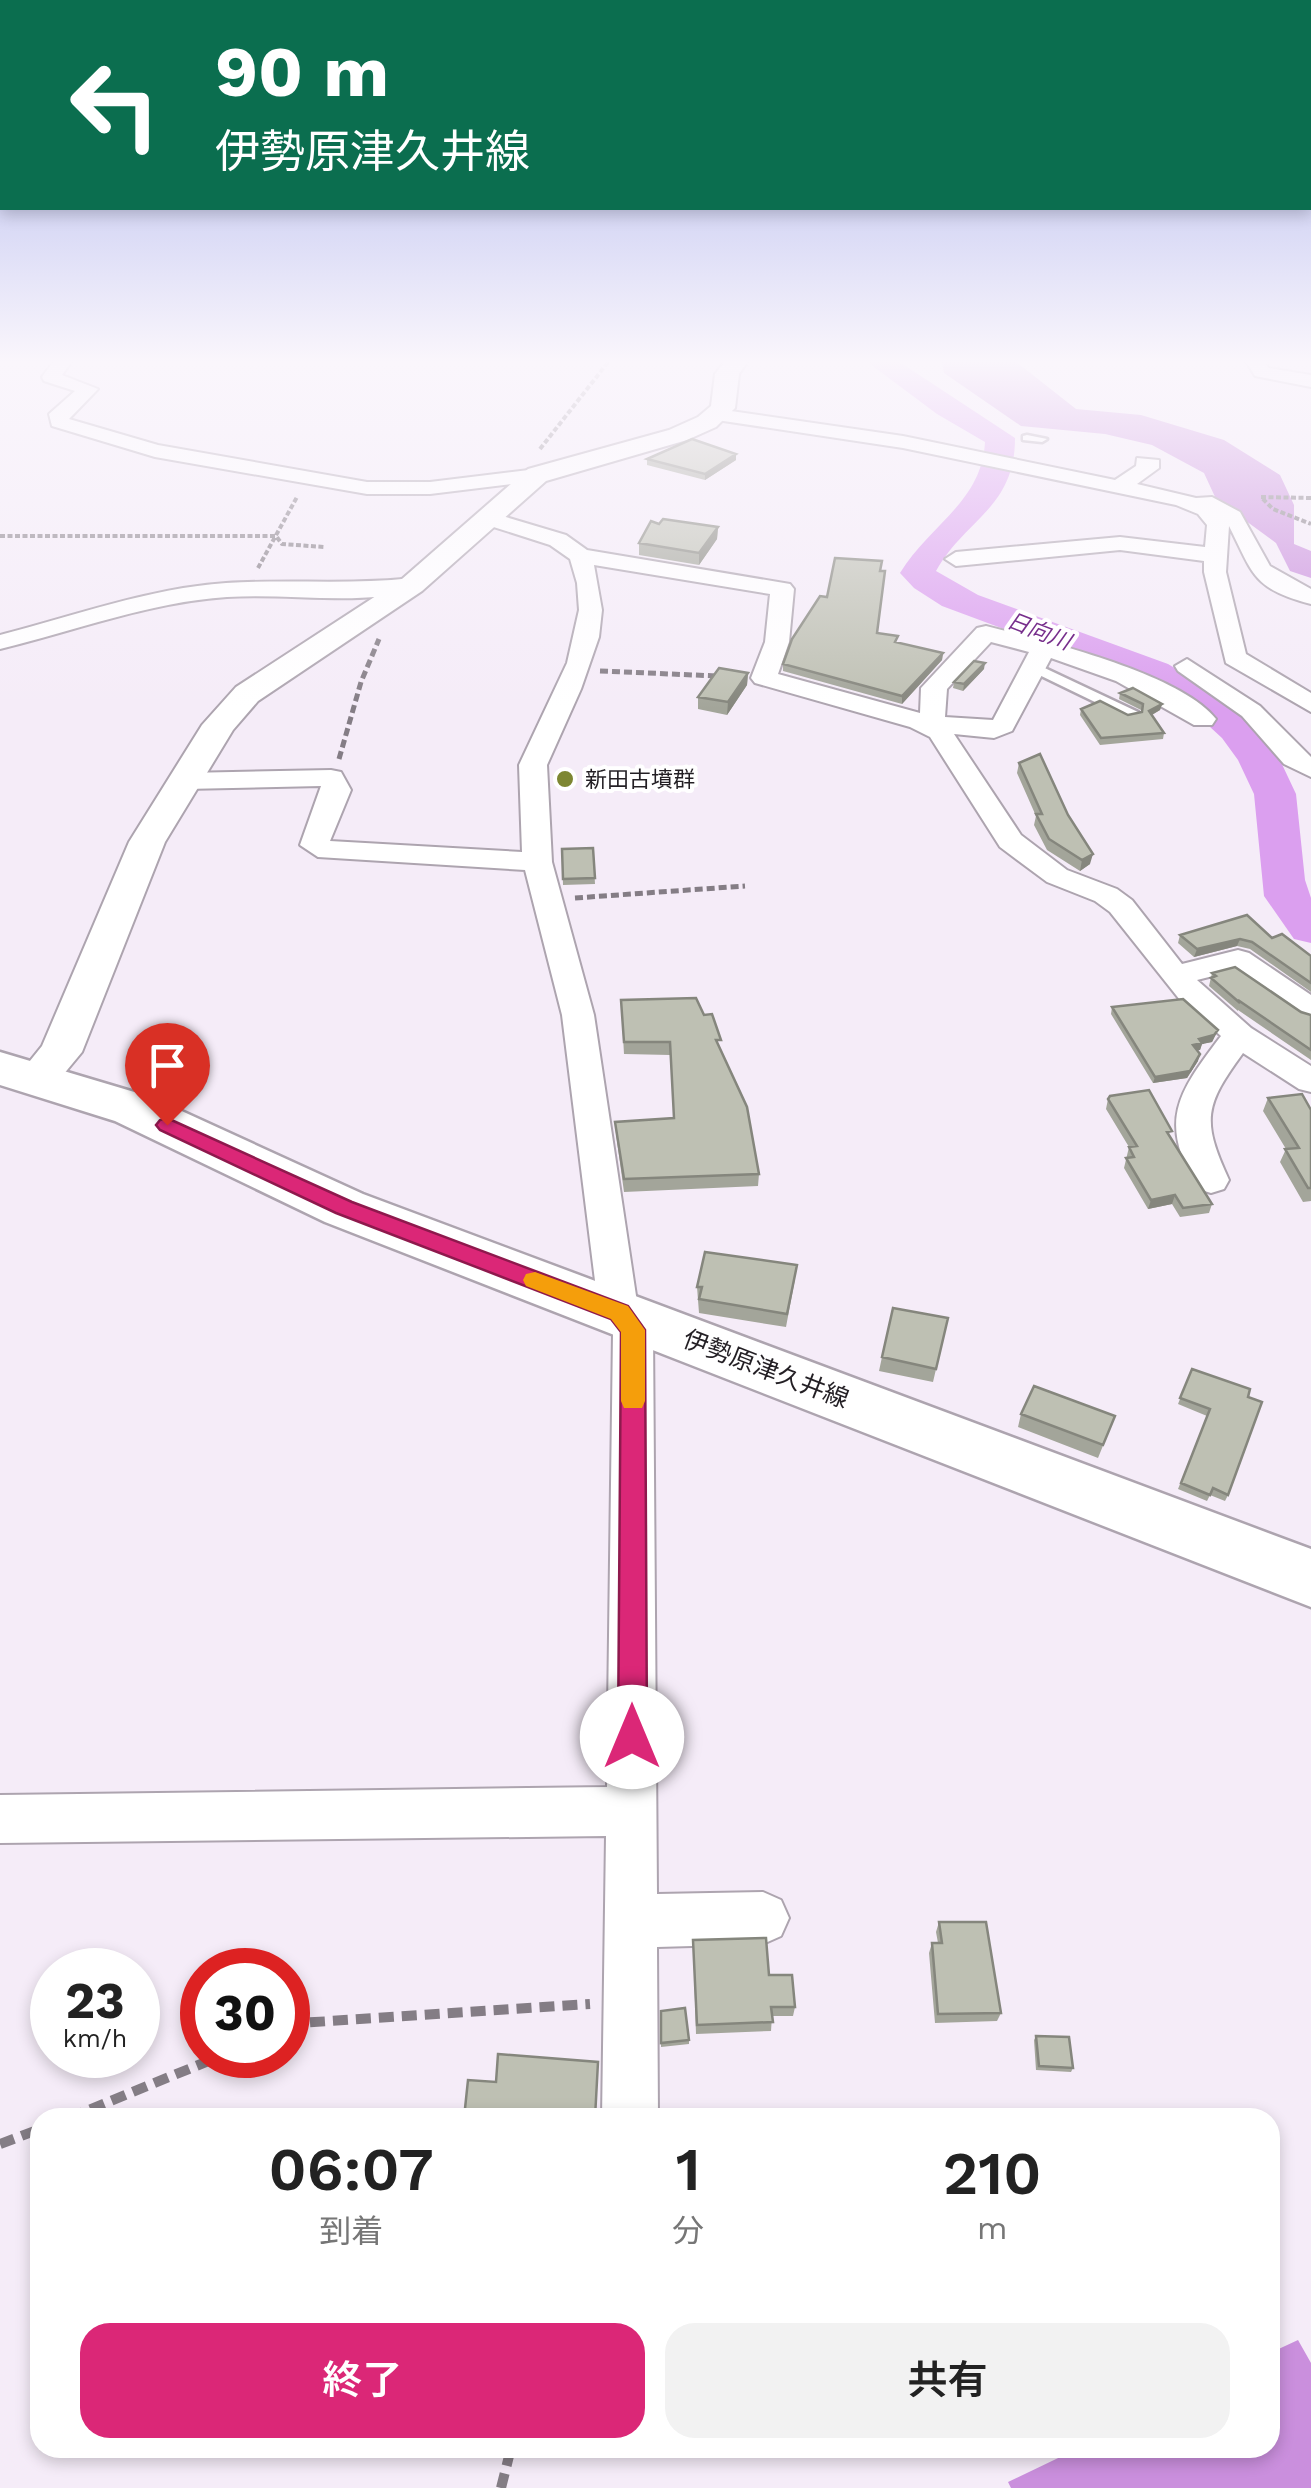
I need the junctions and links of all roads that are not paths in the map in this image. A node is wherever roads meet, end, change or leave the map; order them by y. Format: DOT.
graph roads {
  1 [pos="304,477"];
  2 [pos="513,477"];
  3 [pos="529,477"];
  4 [pos="1063,477"];
  5 [pos="1133,477"];
  6 [pos="1116,489"];
  7 [pos="1182,500"];
  8 [pos="489,518"];
  9 [pos="1019,527"];
  10 [pos="580,556"];
  11 [pos="992,556"];
  12 [pos="1216,556"];
  13 [pos="956,559"];
  14 [pos="406,590"];
  15 [pos="1311,598"];
  16 [pos="0,642"];
  17 [pos="1039,657"];
  18 [pos="1235,658"];
  19 [pos="1184,667"];
  20 [pos="1147,681"];
  21 [pos="1311,704"];
  22 [pos="1133,715"];
  23 [pos="1203,719"];
  24 [pos="933,726"];
  25 [pos="1311,769"];
  26 [pos="184,782"];
  27 [pos="537,862"];
  28 [pos="1176,975"];
  29 [pos="1311,1010"];
  30 [pos="1239,1036"];
  31 [pos="19,1072"];
  32 [pos="1310,1080"];
  33 [pos="1211,1180"];
  34 [pos="620,1312"];
  35 [pos="1311,1578"];
  36 [pos="632,1811"];
  37 [pos="0,1819"];
  38 [pos="764,1918"];
  39 [pos="632,1921"];
  40 [pos="630,2108"];
  1 -- 2 [label="street"];
  3 -- 8 [label="street"];
  4 -- 6 [label="street"];
  5 -- 6 [label="street"];
  6 -- 7 [label="street"];
  7 -- 12 [label="street"];
  7 -- 15 [label="street"];
  8 -- 10 [label="street"];
  8 -- 14 [label="street"];
  9 -- 11 [label="street"];
  10 -- 24 [label="street"];
  10 -- 27 [label="street"];
  11 -- 12 [label="street"];
  11 -- 13 [label="street"];
  12 -- 18 [label="street"];
  14 -- 16 [label="street"];
  14 -- 26 [label="street"];
  17 -- 20 [label="street"];
  17 -- 22 [label="lane"];
  17 -- 24 [label="street"];
  17 -- 24 [label="street"];
  18 -- 19 [label="street"];
  18 -- 21 [label="street"];
  19 -- 20 [label="street"];
  19 -- 25 [label="street"];
  20 -- 23 [label="street"];
  24 -- 28 [label="street"];
  26 -- 27 [label="street"];
  26 -- 31 [label="street"];
  27 -- 34 [label="street"];
  28 -- 29 [label="street"];
  28 -- 30 [label="street"];
  30 -- 32 [label="street"];
  30 -- 33 [label="street"];
  31 -- 34 [label="main road, 伊勢原津久井線"];
  34 -- 35 [label="main road, 伊勢原津久井線"];
  34 -- 36 [label="street"];
  36 -- 37 [label="street"];
  36 -- 39 [label="street"];
  38 -- 39 [label="street"];
  39 -- 40 [label="street"];
}
